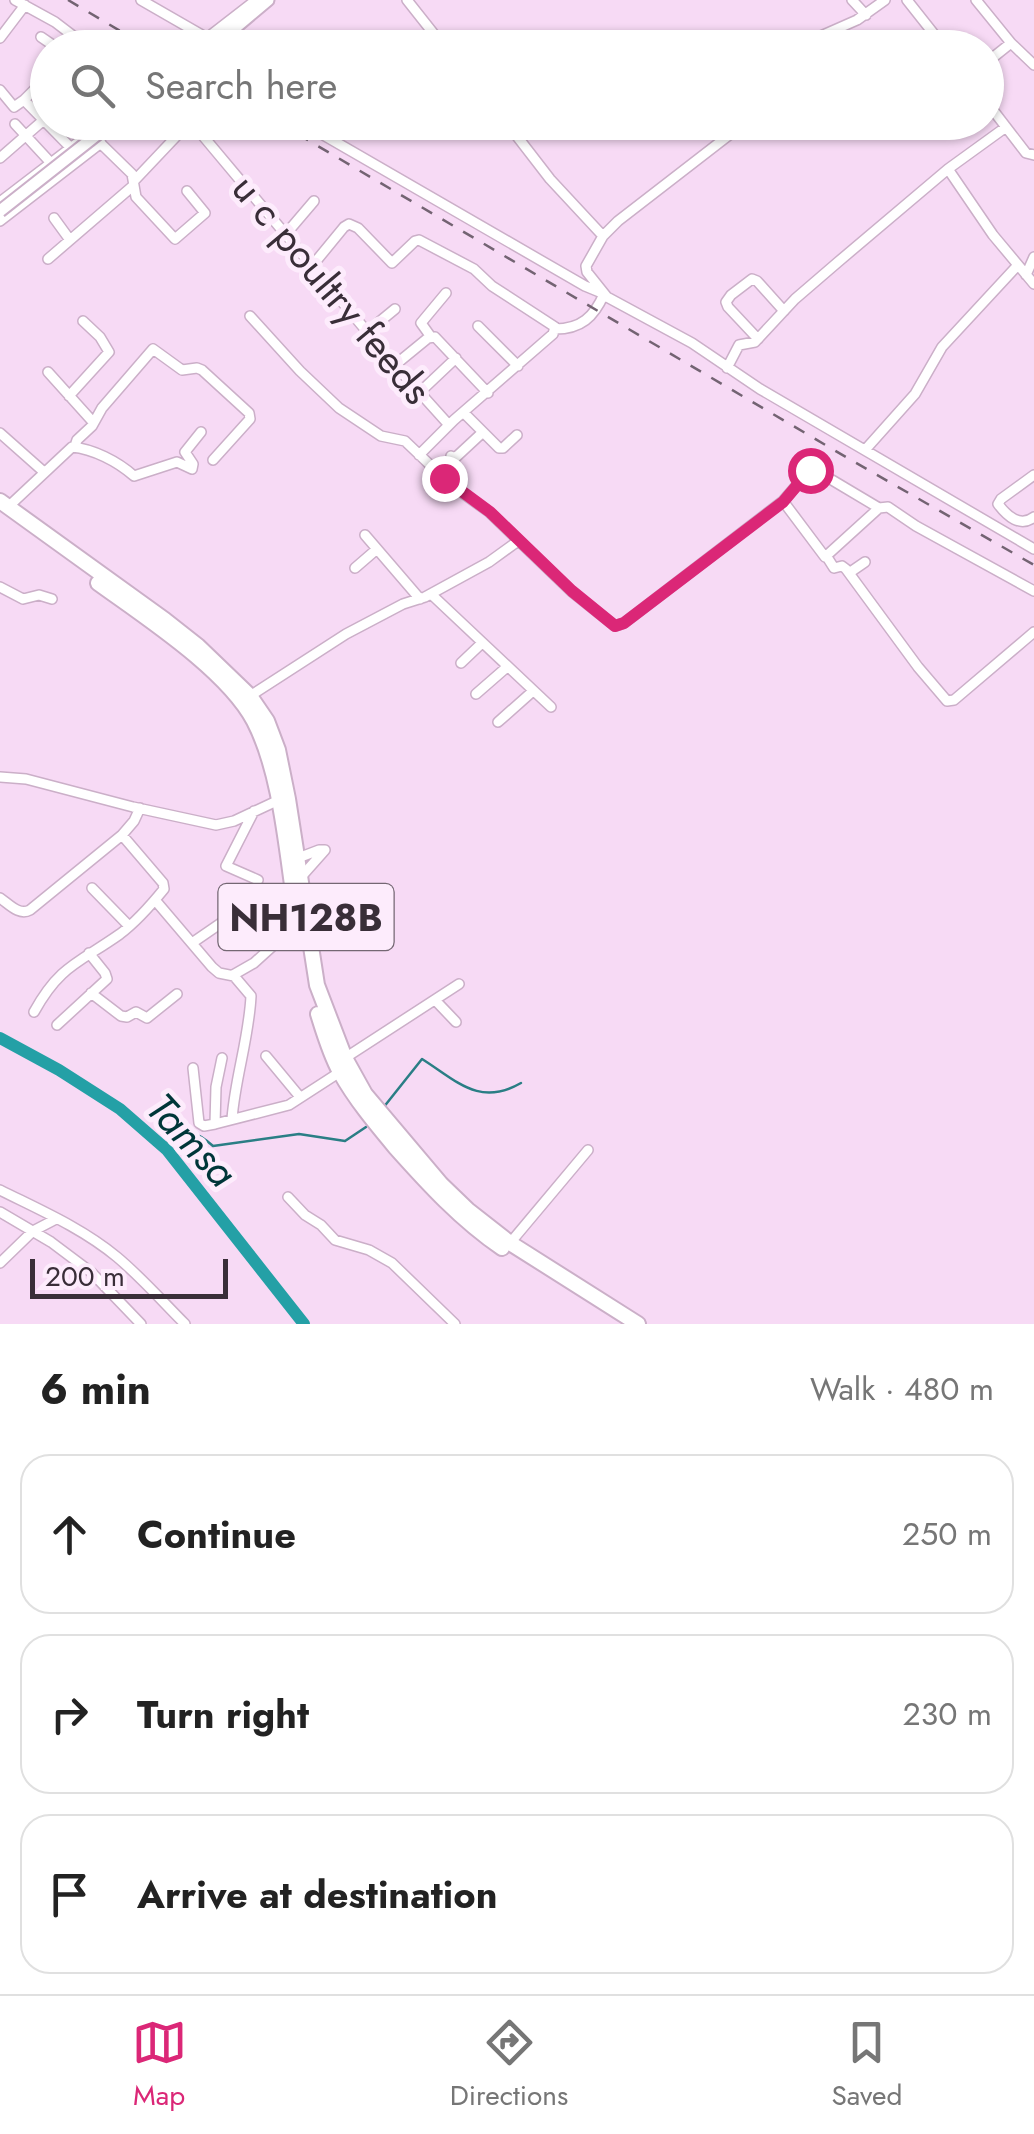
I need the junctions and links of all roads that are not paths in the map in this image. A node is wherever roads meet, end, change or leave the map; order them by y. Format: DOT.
graph roads {
  1 [pos="141,0"];
  2 [pos="256,0"];
  3 [pos="268,0"];
  4 [pos="407,0"];
  5 [pos="852,0"];
  6 [pos="885,0"];
  7 [pos="907,0"];
  8 [pos="976,0"];
  9 [pos="20,2"];
  10 [pos="866,15"];
  11 [pos="64,30"];
  12 [pos="190,30"];
  13 [pos="222,30"];
  14 [pos="226,30"];
  15 [pos="431,30"];
  16 [pos="831,30"];
  17 [pos="931,30"];
  18 [pos="1000,30"];
  19 [pos="1004,35"];
  20 [pos="0,38"];
  21 [pos="1010,43"];
  22 [pos="1004,48"];
  23 [pos="1034,65"];
  24 [pos="0,90"];
  25 [pos="30,94"];
  26 [pos="24,100"];
  27 [pos="30,105"];
  28 [pos="15,124"];
  29 [pos="1004,124"];
  30 [pos="1006,127"];
  31 [pos="30,132"];
  32 [pos="26,136"];
  33 [pos="64,140"];
  34 [pos="81,140"];
  35 [pos="90,140"];
  36 [pos="98,140"];
  37 [pos="172,140"];
  38 [pos="206,140"];
  39 [pos="332,140"];
  40 [pos="520,140"];
  41 [pos="723,140"];
  42 [pos="988,140"];
  43 [pos="101,143"];
  44 [pos="71,148"];
  45 [pos="1033,157"];
  46 [pos="0,158"];
  47 [pos="51,164"];
  48 [pos="948,169"];
  49 [pos="134,183"];
  50 [pos="187,191"];
  51 [pos="314,201"];
  52 [pos="0,202"];
  53 [pos="0,210"];
  54 [pos="54,218"];
  55 [pos="0,221"];
  56 [pos="285,235"];
  57 [pos="603,236"];
  58 [pos="70,240"];
  59 [pos="1034,258"];
  60 [pos="48,259"];
  61 [pos="312,266"];
  62 [pos="1018,266"];
  63 [pos="1026,274"];
  64 [pos="1034,284"];
  65 [pos="446,293"];
  66 [pos="603,294"];
  67 [pos="395,309"];
  68 [pos="784,311"];
  69 [pos="250,316"];
  70 [pos="83,321"];
  71 [pos="478,326"];
  72 [pos="556,330"];
  73 [pos="368,332"];
  74 [pos="431,337"];
  75 [pos="758,339"];
  76 [pos="456,358"];
  77 [pos="394,365"];
  78 [pos="518,366"];
  79 [pos="727,368"];
  80 [pos="48,372"];
  81 [pos="419,393"];
  82 [pos="488,393"];
  83 [pos="68,396"];
  84 [pos="464,412"];
  85 [pos="93,422"];
  86 [pos="449,425"];
  87 [pos="201,432"];
  88 [pos="483,432"];
  89 [pos="0,434"];
  90 [pos="517,435"];
  91 [pos="872,442"];
  92 [pos="75,446"];
  93 [pos="419,455"];
  94 [pos="450,456"];
  95 [pos="213,460"];
  96 [pos="44,472"];
  97 [pos="1034,475"];
  98 [pos="783,502"];
  99 [pos="3,507"];
  100 [pos="879,508"];
  101 [pos="1031,523"];
  102 [pos="365,535"];
  103 [pos="518,541"];
  104 [pos="378,549"];
  105 [pos="1034,549"];
  106 [pos="826,557"];
  107 [pos="865,562"];
  108 [pos="355,568"];
  109 [pos="849,573"];
  110 [pos="0,587"];
  111 [pos="1034,590"];
  112 [pos="430,594"];
  113 [pos="52,599"];
  114 [pos="420,599"];
  115 [pos="1034,632"];
  116 [pos="482,643"];
  117 [pos="461,662"];
  118 [pos="507,667"];
  119 [pos="533,691"];
  120 [pos="476,694"];
  121 [pos="250,696"];
  122 [pos="550,707"];
  123 [pos="498,722"];
  124 [pos="0,777"];
  125 [pos="283,799"];
  126 [pos="140,808"];
  127 [pos="254,810"];
  128 [pos="122,835"];
  129 [pos="298,858"];
  130 [pos="300,877"];
  131 [pos="258,880"];
  132 [pos="92,888"];
  133 [pos="0,898"];
  134 [pos="155,900"];
  135 [pos="240,916"];
  136 [pos="298,924"];
  137 [pos="129,926"];
  138 [pos="192,943"];
  139 [pos="89,953"];
  140 [pos="233,975"];
  141 [pos="459,984"];
  142 [pos="91,993"];
  143 [pos="178,994"];
  144 [pos="435,1000"];
  145 [pos="34,1012"];
  146 [pos="456,1022"];
  147 [pos="57,1025"];
  148 [pos="266,1056"];
  149 [pos="222,1058"];
  150 [pos="342,1065"];
  151 [pos="193,1068"];
  152 [pos="300,1097"];
  153 [pos="232,1119"];
  154 [pos="215,1124"];
  155 [pos="588,1150"];
  156 [pos="0,1190"];
  157 [pos="288,1197"];
  158 [pos="0,1212"];
  159 [pos="56,1219"];
  160 [pos="34,1231"];
  161 [pos="510,1243"];
  162 [pos="0,1263"];
  163 [pos="140,1324"];
  164 [pos="185,1324"];
  165 [pos="456,1324"];
  166 [pos="621,1324"];
  167 [pos="638,1324"];
  1 -- 12 [label="street"];
  2 -- 13 [label="street"];
  3 -- 14 [label="main road"];
  4 -- 15 [label="street"];
  5 -- 10 [label="street"];
  6 -- 10 [label="street"];
  7 -- 17 [label="street"];
  8 -- 18 [label="street"];
  9 -- 11 [label="street"];
  9 -- 20 [label="street"];
  10 -- 16 [label="street"];
  19 -- 21 [label="street"];
  21 -- 22 [label="street"];
  21 -- 23 [label="street"];
  24 -- 26 [label="street"];
  25 -- 26 [label="street"];
  26 -- 27 [label="street"];
  28 -- 32 [label="street"];
  29 -- 30 [label="street"];
  30 -- 45 [label="street"];
  31 -- 32 [label="street"];
  32 -- 46 [label="street"];
  32 -- 47 [label="street"];
  33 -- 44 [label="street"];
  34 -- 44 [label="street"];
  35 -- 53 [label="main road, bridge"];
  36 -- 43 [label="street"];
  37 -- 49 [label="street"];
  38 -- 56 [label="street, u c poultry feeds"];
  39 -- 66 [label="street"];
  40 -- 57 [label="street"];
  41 -- 57 [label="street"];
  42 -- 48 [label="street"];
  43 -- 49 [label="street"];
  43 -- 55 [label="street"];
  44 -- 47 [label="street"];
  47 -- 52 [label="street"];
  48 -- 62 [label="street"];
  48 -- 68 [label="street"];
  49 -- 50 [label="street"];
  49 -- 58 [label="street"];
  51 -- 56 [label="street"];
  54 -- 58 [label="street"];
  56 -- 61 [label="street, u c poultry feeds"];
  57 -- 66 [label="street"];
  58 -- 60 [label="street"];
  59 -- 63 [label="street"];
  61 -- 72 [label="street"];
  61 -- 73 [label="street, u c poultry feeds"];
  62 -- 63 [label="street"];
  62 -- 91 [label="street"];
  63 -- 64 [label="street"];
  65 -- 74 [label="street"];
  66 -- 72 [label="street"];
  66 -- 79 [label="street"];
  67 -- 73 [label="street"];
  68 -- 75 [label="street"];
  68 -- 75 [label="street"];
  69 -- 93 [label="street"];
  70 -- 83 [label="street"];
  71 -- 78 [label="street"];
  72 -- 78 [label="street"];
  73 -- 77 [label="street, u c poultry feeds"];
  74 -- 76 [label="street"];
  74 -- 77 [label="street"];
  75 -- 79 [label="street"];
  76 -- 81 [label="street"];
  76 -- 82 [label="street"];
  77 -- 81 [label="street, u c poultry feeds"];
  78 -- 82 [label="street"];
  79 -- 91 [label="street"];
  80 -- 83 [label="street"];
  81 -- 86 [label="street, u c poultry feeds"];
  82 -- 84 [label="street"];
  83 -- 85 [label="street"];
  84 -- 86 [label="street"];
  84 -- 88 [label="street"];
  85 -- 92 [label="street"];
  85 -- 95 [label="street"];
  86 -- 93 [label="street"];
  87 -- 92 [label="street"];
  88 -- 90 [label="street"];
  88 -- 94 [label="street"];
  89 -- 96 [label="street"];
  91 -- 105 [label="street"];
  92 -- 96 [label="street"];
  93 -- 103 [label="street"];
  96 -- 99 [label="street"];
  97 -- 101 [label="street"];
  98 -- 100 [label="street"];
  98 -- 103 [label="street"];
  98 -- 106 [label="street"];
  99 -- 121 [label="highway, NH128B"];
  99 -- 125 [label="highway, NH128B"];
  100 -- 106 [label="street"];
  100 -- 111 [label="street"];
  102 -- 104 [label="street"];
  103 -- 112 [label="street"];
  104 -- 108 [label="street"];
  104 -- 114 [label="street"];
  106 -- 109 [label="street"];
  107 -- 109 [label="street"];
  109 -- 115 [label="street"];
  110 -- 113 [label="street"];
  112 -- 114 [label="street"];
  112 -- 116 [label="street"];
  114 -- 121 [label="street"];
  116 -- 117 [label="street"];
  116 -- 118 [label="street"];
  118 -- 119 [label="street"];
  118 -- 120 [label="street"];
  119 -- 122 [label="street"];
  119 -- 123 [label="street"];
  121 -- 125 [label="highway, NH128B"];
  124 -- 126 [label="street"];
  125 -- 127 [label="street"];
  125 -- 129 [label="highway, NH128B"];
  125 -- 136 [label="highway, NH128B"];
  126 -- 127 [label="street"];
  126 -- 128 [label="street"];
  127 -- 131 [label="street"];
  128 -- 133 [label="street"];
  128 -- 134 [label="street"];
  129 -- 130 [label="highway, NH128B"];
  129 -- 130 [label="street"];
  130 -- 150 [label="highway, NH128B"];
  132 -- 137 [label="street"];
  134 -- 137 [label="street"];
  134 -- 138 [label="street"];
  135 -- 138 [label="street"];
  136 -- 140 [label="street"];
  136 -- 150 [label="highway, NH128B"];
  137 -- 139 [label="street"];
  138 -- 140 [label="street"];
  139 -- 142 [label="street"];
  139 -- 145 [label="street"];
  140 -- 153 [label="street"];
  141 -- 144 [label="street"];
  142 -- 143 [label="street"];
  142 -- 147 [label="street"];
  144 -- 146 [label="street"];
  144 -- 150 [label="street"];
  148 -- 152 [label="street"];
  149 -- 154 [label="street"];
  150 -- 152 [label="street"];
  150 -- 161 [label="highway, NH128B"];
  150 -- 166 [label="highway, NH128B"];
  151 -- 154 [label="street"];
  152 -- 153 [label="street"];
  153 -- 154 [label="street"];
  155 -- 161 [label="street"];
  156 -- 159 [label="street"];
  157 -- 165 [label="street"];
  158 -- 160 [label="street"];
  159 -- 160 [label="street"];
  159 -- 164 [label="street"];
  160 -- 162 [label="street"];
  160 -- 163 [label="street"];
  161 -- 167 [label="highway, NH128B"];
}
